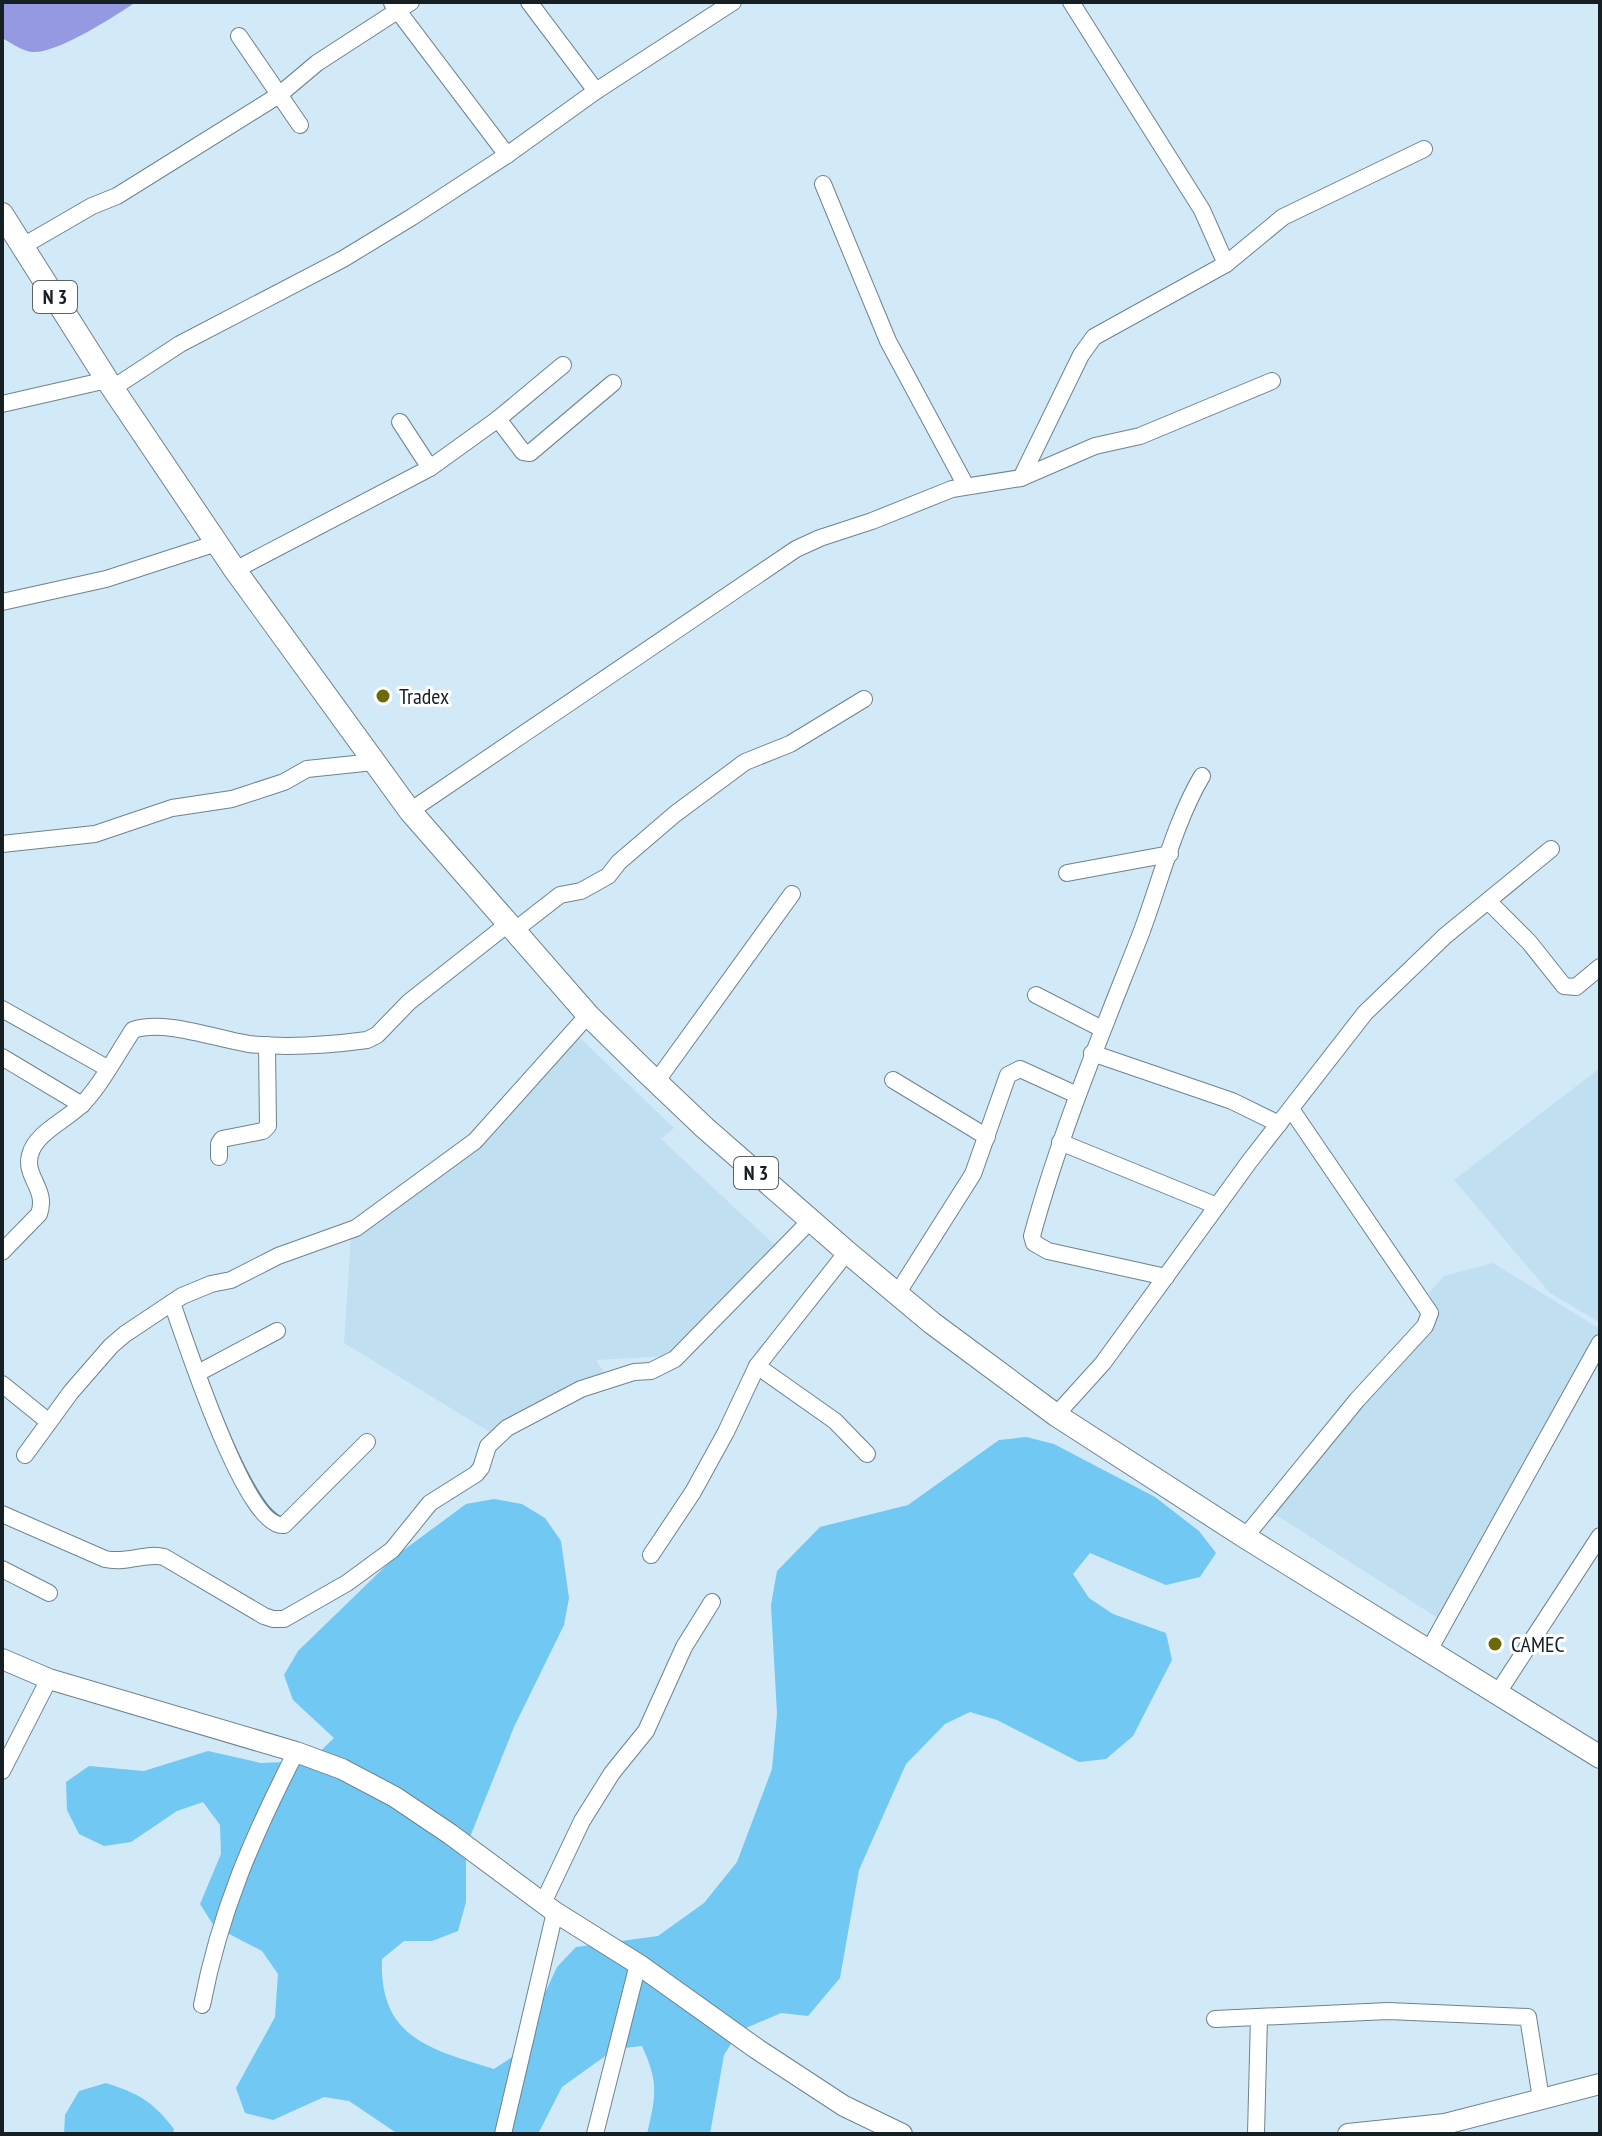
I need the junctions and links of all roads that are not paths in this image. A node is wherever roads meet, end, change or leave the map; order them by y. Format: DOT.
graph roads {
  1 [pos="529,2"];
  2 [pos="733,2"];
  3 [pos="1071,2"];
  4 [pos="400,5"];
  5 [pos="239,36"];
  6 [pos="596,91"];
  7 [pos="279,95"];
  8 [pos="300,125"];
  9 [pos="1424,149"];
  10 [pos="507,155"];
  11 [pos="823,184"];
  12 [pos="2,214"];
  13 [pos="23,246"];
  14 [pos="1226,264"];
  15 [pos="563,365"];
  16 [pos="1272,381"];
  17 [pos="613,383"];
  18 [pos="110,384"];
  19 [pos="2,404"];
  20 [pos="498,419"];
  21 [pos="400,422"];
  22 [pos="430,468"];
  23 [pos="1021,478"];
  24 [pos="966,486"];
  25 [pos="217,543"];
  26 [pos="235,570"];
  27 [pos="2,602"];
  28 [pos="864,699"];
  29 [pos="374,762"];
  30 [pos="1202,776"];
  31 [pos="410,811"];
  32 [pos="2,844"];
  33 [pos="1551,849"];
  34 [pos="1170,854"];
  35 [pos="1067,873"];
  36 [pos="792,894"];
  37 [pos="1488,901"];
  38 [pos="512,926"];
  39 [pos="1600,967"];
  40 [pos="1036,995"];
  41 [pos="2,1009"];
  42 [pos="588,1015"];
  43 [pos="1102,1029"];
  44 [pos="267,1045"];
  45 [pos="1092,1053"];
  46 [pos="2,1057"];
  47 [pos="107,1068"];
  48 [pos="893,1080"];
  49 [pos="656,1082"];
  50 [pos="1077,1095"];
  51 [pos="82,1105"];
  52 [pos="1291,1109"];
  53 [pos="1279,1124"];
  54 [pos="987,1137"];
  55 [pos="1060,1142"];
  56 [pos="219,1157"];
  57 [pos="1217,1206"];
  58 [pos="810,1221"];
  59 [pos="2,1252"];
  60 [pos="847,1252"];
  61 [pos="1166,1277"];
  62 [pos="897,1294"];
  63 [pos="172,1303"];
  64 [pos="277,1331"];
  65 [pos="1600,1343"];
  66 [pos="757,1366"];
  67 [pos="198,1373"];
  68 [pos="2,1384"];
  69 [pos="1056,1415"];
  70 [pos="49,1422"];
  71 [pos="367,1442"];
  72 [pos="867,1454"];
  73 [pos="25,1455"];
  74 [pos="2,1514"];
  75 [pos="1600,1536"];
  76 [pos="1245,1537"];
  77 [pos="651,1555"];
  78 [pos="2,1569"];
  79 [pos="49,1593"];
  80 [pos="712,1602"];
  81 [pos="1428,1652"];
  82 [pos="2,1659"];
  83 [pos="49,1679"];
  84 [pos="1497,1694"];
  85 [pos="296,1752"];
  86 [pos="1600,1757"];
  87 [pos="2,1771"];
  88 [pos="549,1907"];
  89 [pos="638,1964"];
  90 [pos="202,2005"];
  91 [pos="1259,2017"];
  92 [pos="1215,2019"];
  93 [pos="1600,2084"];
  94 [pos="1541,2099"];
  95 [pos="1446,2129"];
  96 [pos="1360,2133"];
  97 [pos="503,2134"];
  98 [pos="595,2134"];
  99 [pos="902,2134"];
  100 [pos="1256,2134"];
  1 -- 6 [label="street"];
  2 -- 6 [label="street"];
  3 -- 14 [label="street"];
  4 -- 7 [label="street"];
  4 -- 10 [label="street"];
  5 -- 7 [label="street"];
  6 -- 10 [label="street"];
  7 -- 8 [label="street"];
  7 -- 13 [label="street"];
  9 -- 14 [label="street"];
  10 -- 18 [label="street"];
  11 -- 24 [label="street"];
  12 -- 13 [label="highway, N 3"];
  13 -- 18 [label="highway, N 3"];
  14 -- 23 [label="street"];
  15 -- 20 [label="street"];
  16 -- 23 [label="street"];
  17 -- 20 [label="street"];
  18 -- 19 [label="street"];
  18 -- 25 [label="highway, N 3"];
  20 -- 22 [label="street"];
  21 -- 22 [label="street"];
  22 -- 26 [label="street"];
  23 -- 24 [label="street"];
  24 -- 31 [label="street"];
  25 -- 26 [label="highway, N 3"];
  25 -- 27 [label="street"];
  26 -- 29 [label="highway, N 3"];
  28 -- 38 [label="street"];
  29 -- 31 [label="highway, N 3"];
  29 -- 32 [label="street"];
  30 -- 34 [label="street"];
  31 -- 38 [label="highway, N 3"];
  33 -- 37 [label="street"];
  34 -- 35 [label="street"];
  34 -- 43 [label="street"];
  36 -- 49 [label="street"];
  37 -- 39 [label="street"];
  37 -- 52 [label="street"];
  38 -- 42 [label="highway, N 3"];
  38 -- 44 [label="street"];
  40 -- 43 [label="street"];
  41 -- 47 [label="street"];
  42 -- 49 [label="highway, N 3"];
  42 -- 63 [label="street"];
  43 -- 45 [label="street"];
  44 -- 47 [label="street"];
  44 -- 56 [label="street"];
  45 -- 50 [label="street"];
  45 -- 53 [label="street"];
  46 -- 51 [label="street"];
  47 -- 51 [label="street"];
  48 -- 54 [label="street"];
  49 -- 58 [label="highway, N 3"];
  50 -- 54 [label="street"];
  50 -- 55 [label="street"];
  51 -- 59 [label="street"];
  52 -- 53 [label="street"];
  52 -- 76 [label="street"];
  53 -- 57 [label="street"];
  54 -- 62 [label="street"];
  55 -- 57 [label="street"];
  55 -- 61 [label="street"];
  57 -- 61 [label="street"];
  58 -- 60 [label="highway, N 3"];
  58 -- 74 [label="street"];
  60 -- 62 [label="highway, N 3"];
  60 -- 66 [label="street"];
  61 -- 69 [label="street"];
  62 -- 69 [label="highway, N 3"];
  63 -- 67 [label="street"];
  63 -- 70 [label="street"];
  64 -- 67 [label="street"];
  65 -- 81 [label="street"];
  66 -- 72 [label="street"];
  66 -- 77 [label="street"];
  67 -- 71 [label="street"];
  68 -- 70 [label="street"];
  69 -- 76 [label="highway, N 3"];
  70 -- 73 [label="street"];
  75 -- 84 [label="street"];
  76 -- 81 [label="highway, N 3"];
  78 -- 79 [label="street"];
  80 -- 88 [label="street"];
  81 -- 84 [label="highway, N 3"];
  82 -- 83 [label="main road"];
  83 -- 85 [label="main road"];
  83 -- 87 [label="street"];
  84 -- 86 [label="highway, N 3"];
  85 -- 88 [label="main road"];
  85 -- 90 [label="street"];
  88 -- 89 [label="main road"];
  88 -- 97 [label="street"];
  89 -- 98 [label="street"];
  89 -- 99 [label="main road"];
  91 -- 92 [label="street"];
  91 -- 94 [label="street"];
  91 -- 100 [label="street"];
  93 -- 94 [label="main road"];
  94 -- 95 [label="main road"];
  95 -- 96 [label="main road"];
}
